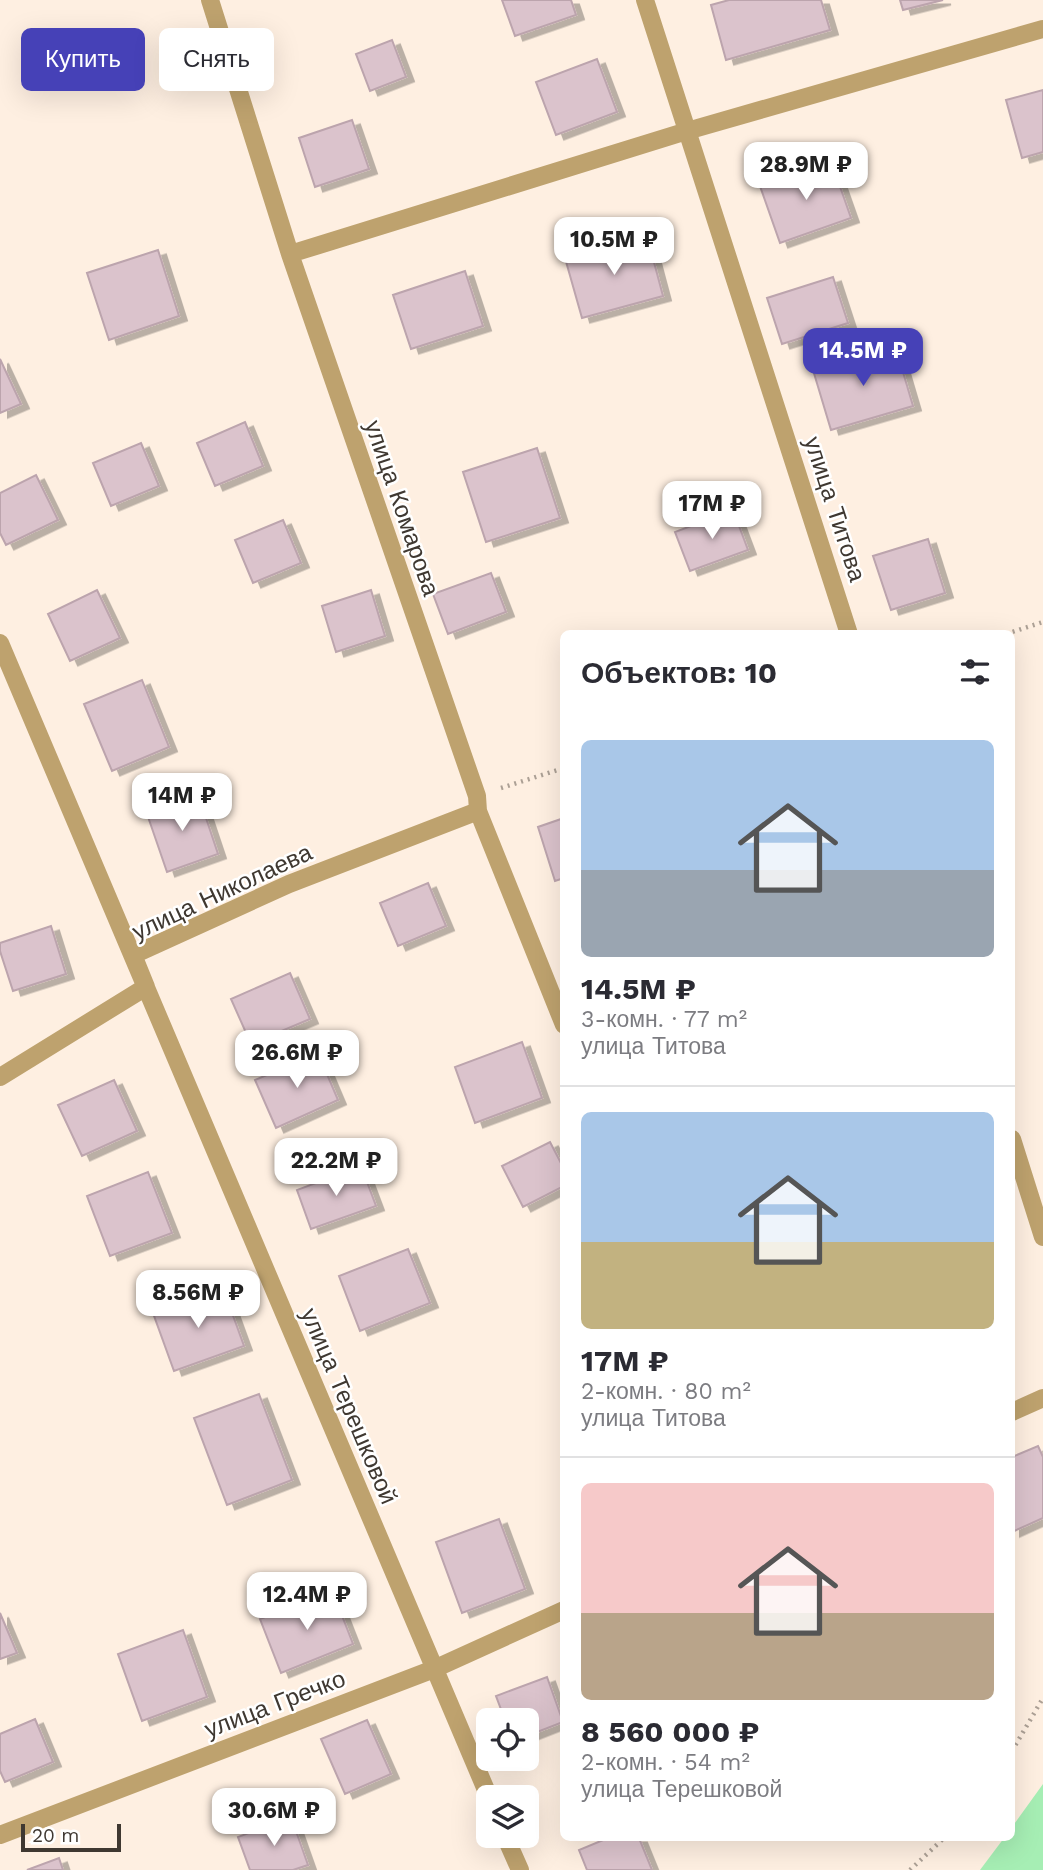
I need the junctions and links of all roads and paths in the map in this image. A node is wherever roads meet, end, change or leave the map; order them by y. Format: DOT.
graph roads {
  1 [pos="210,0"];
  2 [pos="645,0"];
  3 [pos="1043,29"];
  4 [pos="687,131"];
  5 [pos="290,254"];
  6 [pos="1043,622"];
  7 [pos="848,630"];
  8 [pos="1015,631"];
  9 [pos="0,643"];
  10 [pos="560,770"];
  11 [pos="477,804"];
  12 [pos="133,955"];
  13 [pos="146,988"];
  14 [pos="560,1015"];
  15 [pos="0,1077"];
  16 [pos="1015,1148"];
  17 [pos="1043,1237"];
  18 [pos="1043,1398"];
  19 [pos="1015,1411"];
  20 [pos="560,1612"];
  21 [pos="434,1669"];
  22 [pos="1043,1698"];
  23 [pos="1015,1746"];
  24 [pos="484,1785"];
  25 [pos="0,1835"];
  26 [pos="941,1841"];
  27 [pos="510,1848"];
  28 [pos="520,1870"];
  29 [pos="910,1870"];
  1 -- 5 [label="street, улица Комарова"];
  2 -- 4 [label="street, улица Титова"];
  3 -- 4 [label="street"];
  4 -- 5 [label="street"];
  4 -- 7 [label="street, улица Титова"];
  5 -- 11 [label="street, улица Комарова"];
  6 -- 8 [label="path"];
  9 -- 12 [label="street"];
  10 -- 11 [label="path"];
  11 -- 12 [label="street, улица Николаева"];
  11 -- 14 [label="street, улица Комарова"];
  12 -- 13 [label="street, улица Николаева"];
  13 -- 15 [label="street"];
  13 -- 21 [label="street, улица Терешковой"];
  16 -- 17 [label="street"];
  18 -- 19 [label="street"];
  20 -- 21 [label="street, улица Гречко"];
  21 -- 24 [label="street, улица Терешковой"];
  21 -- 25 [label="street, улица Гречко"];
  22 -- 23 [label="path"];
  26 -- 29 [label="path"];
  27 -- 28 [label="street"];
}
